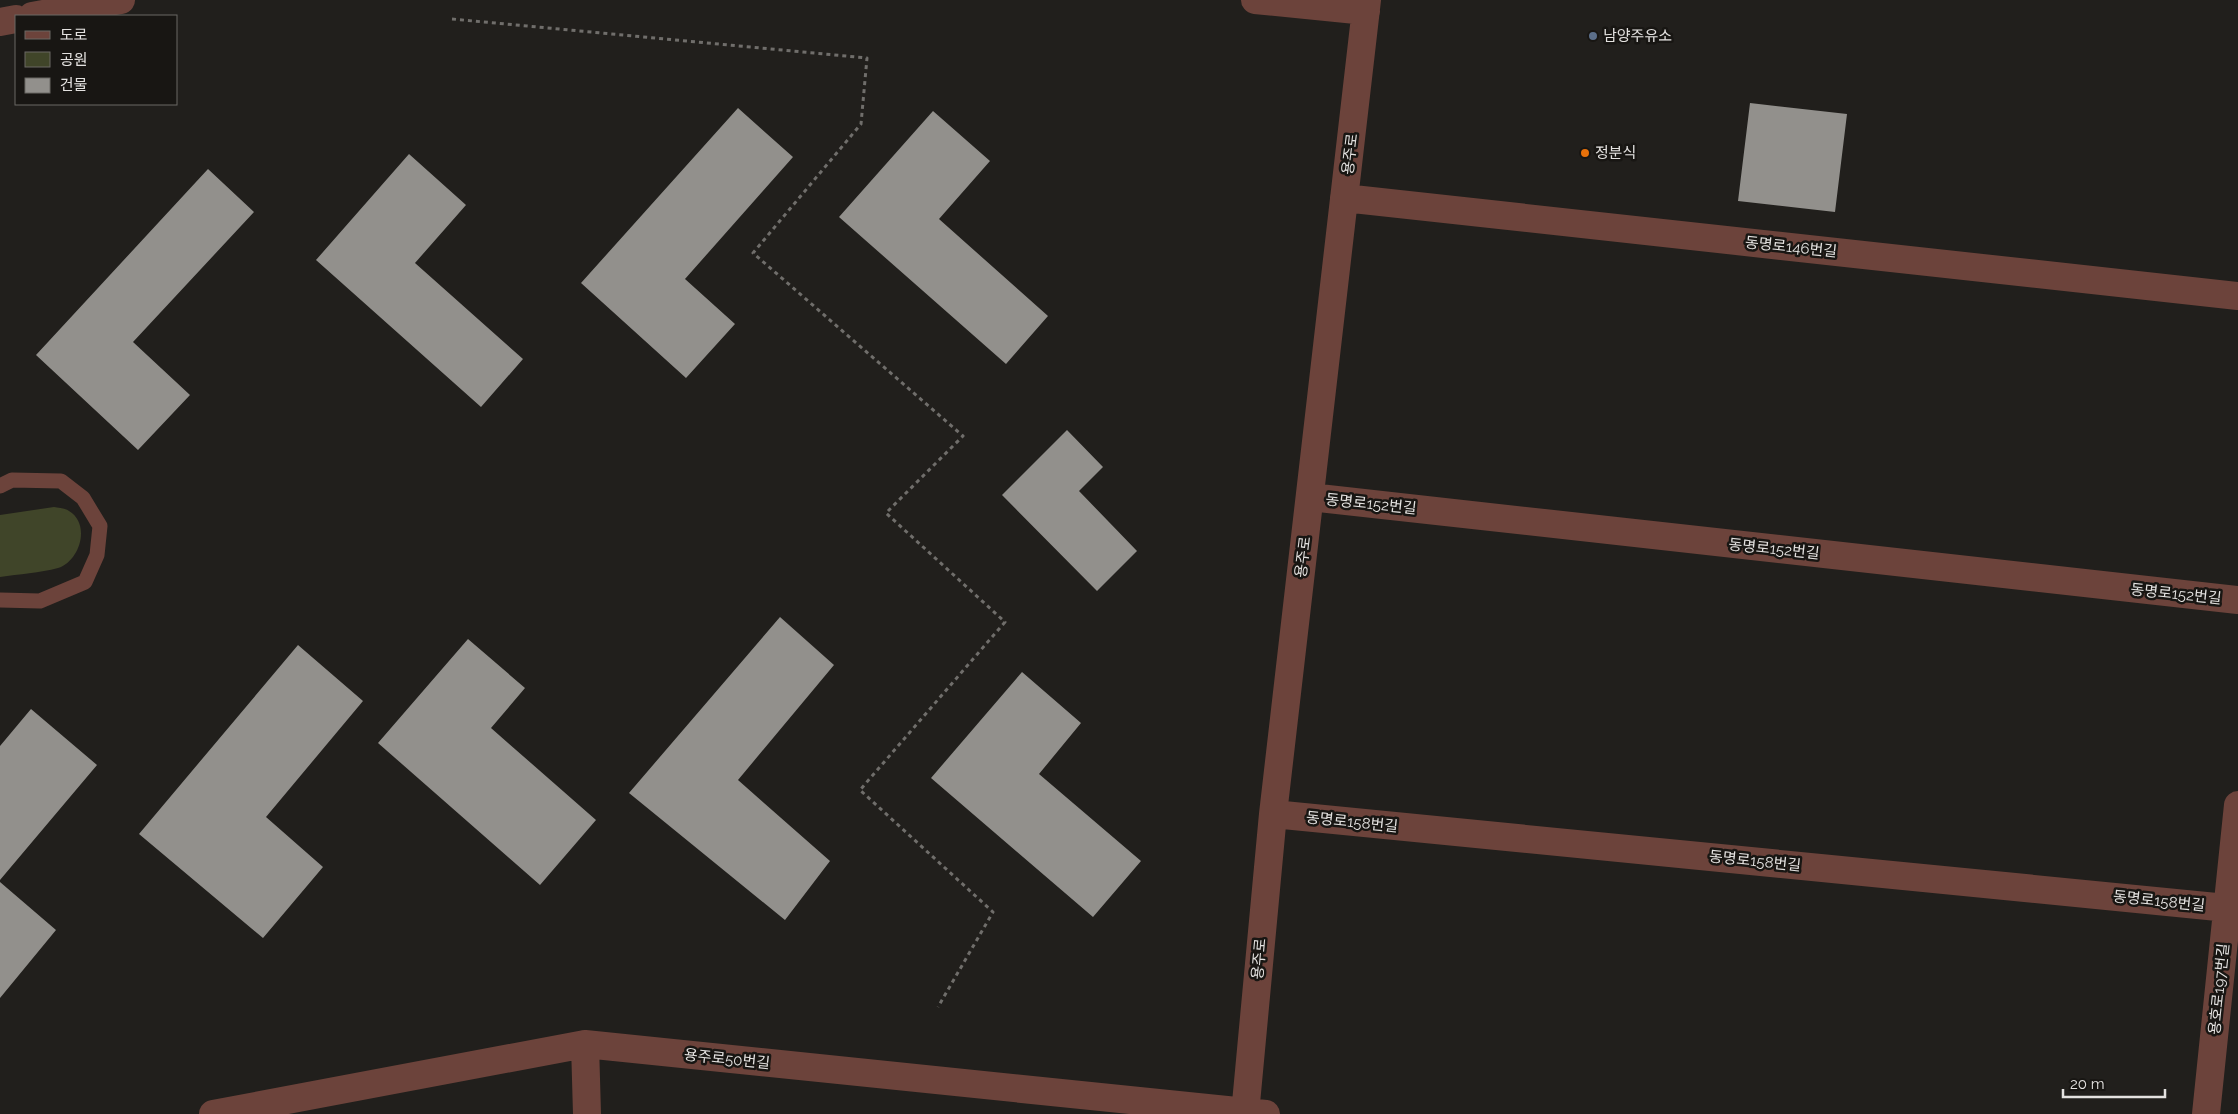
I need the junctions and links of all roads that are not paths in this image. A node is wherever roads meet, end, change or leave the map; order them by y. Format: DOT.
graph roads {
  1 [pos="121,0"];
  2 [pos="1255,0"];
  3 [pos="1366,6"];
  4 [pos="38,15"];
  5 [pos="15,19"];
  6 [pos="0,22"];
  7 [pos="1344,198"];
  8 [pos="2238,296"];
  9 [pos="0,486"];
  10 [pos="1310,497"];
  11 [pos="0,600"];
  12 [pos="2238,600"];
  13 [pos="2238,805"];
  14 [pos="1273,814"];
  15 [pos="2233,908"];
  16 [pos="585,1044"];
  17 [pos="1252,1113"];
  18 [pos="213,1114"];
  19 [pos="587,1114"];
  20 [pos="2206,1114"];
  1 -- 4 [label="street"];
  2 -- 3 [label="street"];
  3 -- 7 [label="street, 용주로"];
  5 -- 6 [label="street"];
  7 -- 8 [label="street, 동명로146번길"];
  7 -- 10 [label="street, 용주로"];
  9 -- 11 [label="lane"];
  10 -- 12 [label="street, 동명로152번길"];
  10 -- 14 [label="street, 용주로"];
  13 -- 15 [label="street, 용호로197번길"];
  14 -- 15 [label="street, 동명로158번길"];
  14 -- 17 [label="street, 용주로"];
  15 -- 20 [label="street, 용호로197번길"];
  16 -- 17 [label="street, 용주로50번길"];
  16 -- 18 [label="street, 용주로50번길"];
  16 -- 19 [label="street"];
}
